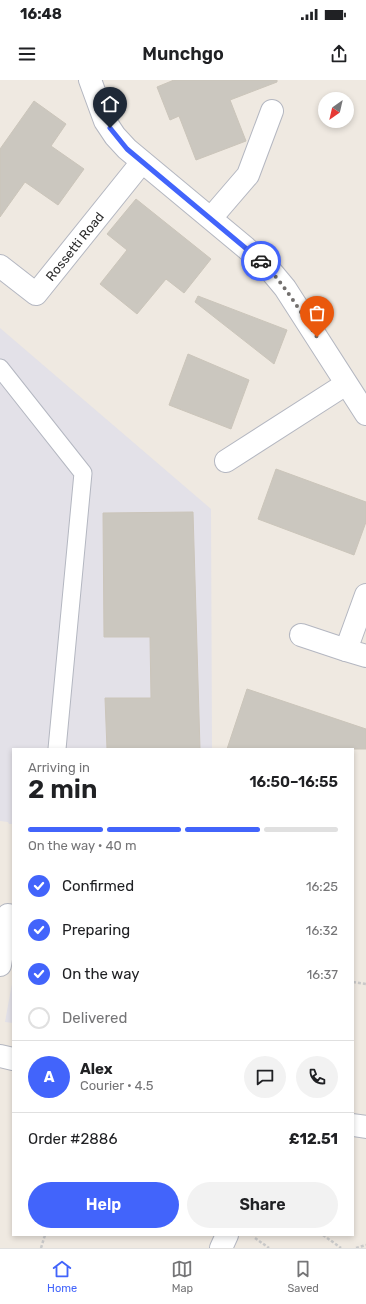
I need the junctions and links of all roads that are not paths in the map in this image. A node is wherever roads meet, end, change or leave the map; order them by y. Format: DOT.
graph roads {
  1 [pos="90,80"];
  2 [pos="272,111"];
  3 [pos="142,162"];
  4 [pos="210,218"];
  5 [pos="0,266"];
  6 [pos="0,368"];
  7 [pos="346,384"];
  8 [pos="366,414"];
  9 [pos="226,461"];
  10 [pos="366,594"];
  11 [pos="301,635"];
  12 [pos="356,653"];
  13 [pos="57,748"];
  14 [pos="11,912"];
  15 [pos="0,965"];
  16 [pos="0,1056"];
  17 [pos="12,1059"];
  18 [pos="354,1125"];
  19 [pos="366,1127"];
  20 [pos="227,1236"];
  21 [pos="221,1248"];
  1 -- 3 [label="street"];
  2 -- 4 [label="street"];
  3 -- 4 [label="street"];
  3 -- 5 [label="street, Rossetti Road"];
  4 -- 7 [label="street"];
  6 -- 13 [label="lane"];
  7 -- 8 [label="street"];
  7 -- 9 [label="street"];
  10 -- 12 [label="street"];
  11 -- 12 [label="street"];
  14 -- 15 [label="street"];
  16 -- 17 [label="street"];
  18 -- 19 [label="street"];
  20 -- 21 [label="street"];
}
